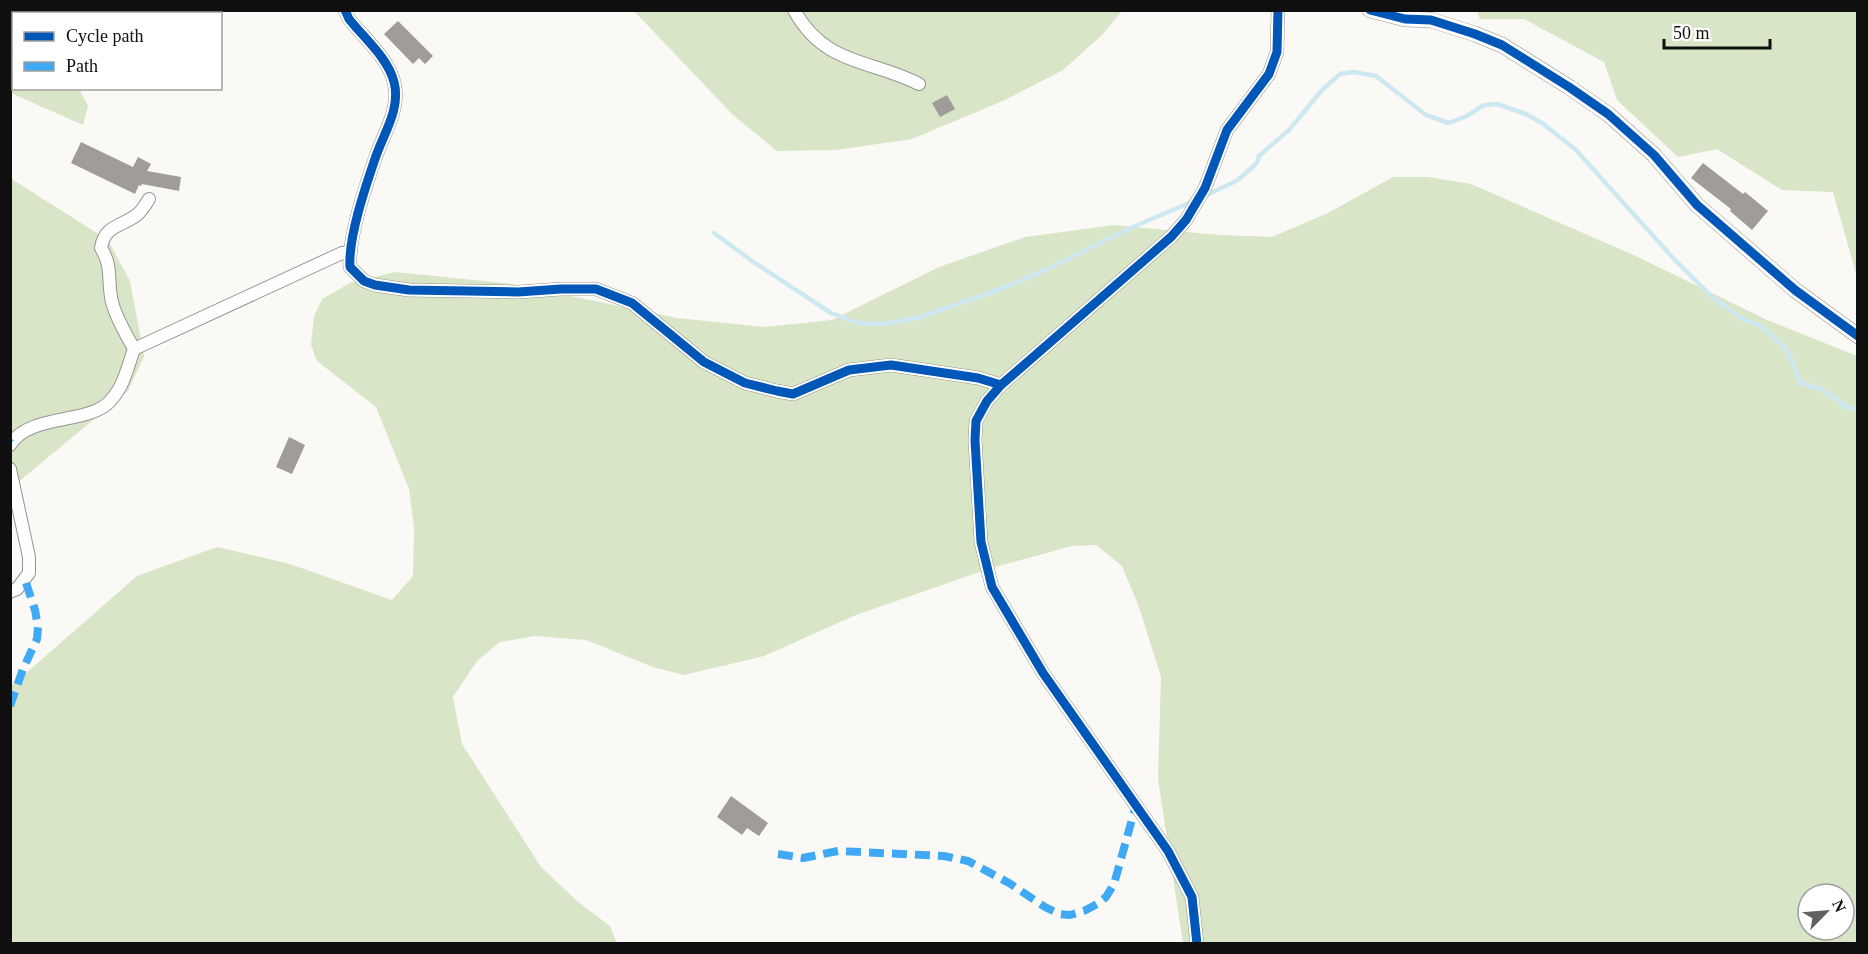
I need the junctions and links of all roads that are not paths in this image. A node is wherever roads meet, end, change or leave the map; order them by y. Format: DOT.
graph roads {
  1 [pos="345,10"];
  2 [pos="794,10"];
  3 [pos="1278,10"];
  4 [pos="1370,10"];
  5 [pos="1427,15"];
  6 [pos="919,84"];
  7 [pos="149,199"];
  8 [pos="350,252"];
  9 [pos="1857,336"];
  10 [pos="134,349"];
  11 [pos="1001,386"];
  12 [pos="10,445"];
  13 [pos="10,469"];
  14 [pos="10,592"];
  15 [pos="1197,944"];
  1 -- 8 [label="street"];
  2 -- 6 [label="street"];
  3 -- 11 [label="street"];
  4 -- 5 [label="street"];
  5 -- 9 [label="street"];
  7 -- 10 [label="street"];
  8 -- 10 [label="street"];
  8 -- 11 [label="street"];
  10 -- 12 [label="street"];
  11 -- 15 [label="street"];
  13 -- 14 [label="street"];
}
